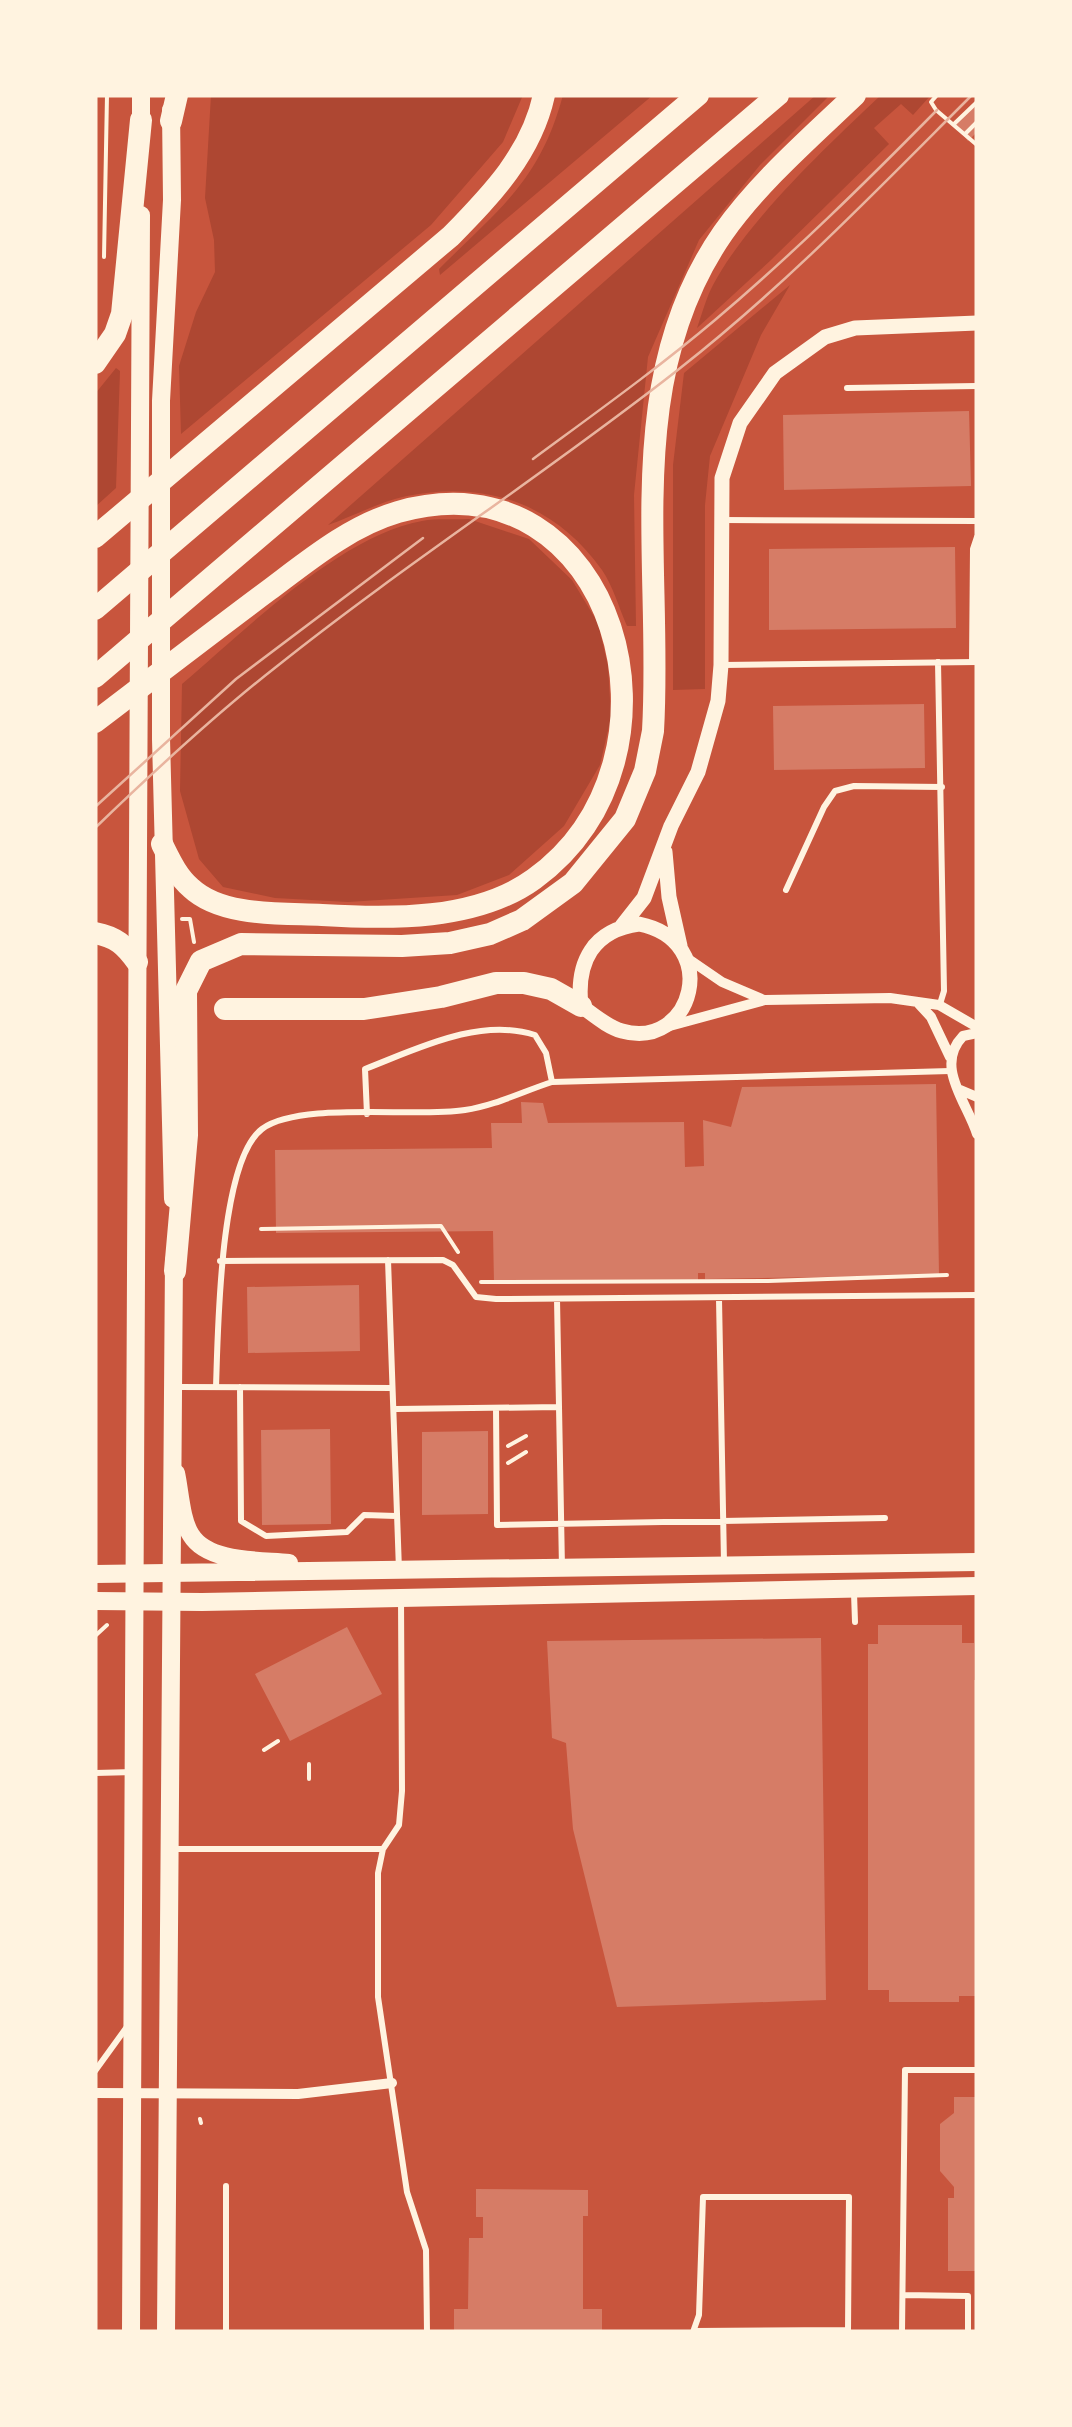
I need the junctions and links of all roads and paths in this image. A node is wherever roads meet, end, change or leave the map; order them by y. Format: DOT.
graph roads {
  1 [pos="106,95"];
  2 [pos="142,95"];
  3 [pos="174,95"];
  4 [pos="544,95"];
  5 [pos="698,95"];
  6 [pos="778,95"];
  7 [pos="855,95"];
  8 [pos="937,95"];
  9 [pos="977,102"];
  10 [pos="141,120"];
  11 [pos="171,121"];
  12 [pos="977,122"];
  13 [pos="954,124"];
  14 [pos="965,134"];
  15 [pos="977,145"];
  16 [pos="104,270"];
  17 [pos="977,323"];
  18 [pos="95,362"];
  19 [pos="977,386"];
  20 [pos="847,388"];
  21 [pos="721,520"];
  22 [pos="977,521"];
  23 [pos="95,537"];
  24 [pos="977,537"];
  25 [pos="95,609"];
  26 [pos="938,662"];
  27 [pos="975,662"];
  28 [pos="721,665"];
  29 [pos="95,678"];
  30 [pos="95,722"];
  31 [pos="942,787"];
  32 [pos="162,844"];
  33 [pos="664,850"];
  34 [pos="786,890"];
  35 [pos="190,920"];
  36 [pos="622,926"];
  37 [pos="95,933"];
  38 [pos="196,952"];
  39 [pos="684,952"];
  40 [pos="138,962"];
  41 [pos="765,1000"];
  42 [pos="918,1003"];
  43 [pos="940,1005"];
  44 [pos="582,1006"];
  45 [pos="225,1009"];
  46 [pos="655,1030"];
  47 [pos="977,1030"];
  48 [pos="950,1057"];
  49 [pos="950,1070"];
  50 [pos="552,1082"];
  51 [pos="958,1088"];
  52 [pos="977,1097"];
  53 [pos="367,1114"];
  54 [pos="977,1134"];
  55 [pos="261,1229"];
  56 [pos="460,1254"];
  57 [pos="388,1260"];
  58 [pos="220,1261"];
  59 [pos="174,1271"];
  60 [pos="946,1275"];
  61 [pos="479,1282"];
  62 [pos="977,1295"];
  63 [pos="557,1299"];
  64 [pos="719,1299"];
  65 [pos="173,1387"];
  66 [pos="216,1387"];
  67 [pos="240,1387"];
  68 [pos="391,1388"];
  69 [pos="559,1407"];
  70 [pos="496,1408"];
  71 [pos="396,1410"];
  72 [pos="526,1436"];
  73 [pos="504,1448"];
  74 [pos="526,1452"];
  75 [pos="173,1456"];
  76 [pos="504,1465"];
  77 [pos="396,1516"];
  78 [pos="885,1518"];
  79 [pos="724,1522"];
  80 [pos="561,1525"];
  81 [pos="977,1562"];
  82 [pos="724,1565"];
  83 [pos="562,1568"];
  84 [pos="399,1571"];
  85 [pos="359,1572"];
  86 [pos="95,1574"];
  87 [pos="139,1574"];
  88 [pos="172,1575"];
  89 [pos="977,1586"];
  90 [pos="854,1588"];
  91 [pos="712,1591"];
  92 [pos="401,1597"];
  93 [pos="95,1600"];
  94 [pos="138,1602"];
  95 [pos="172,1602"];
  96 [pos="854,1622"];
  97 [pos="107,1624"];
  98 [pos="95,1636"];
  99 [pos="278,1742"];
  100 [pos="264,1750"];
  101 [pos="309,1764"];
  102 [pos="95,1772"];
  103 [pos="135,1772"];
  104 [pos="309,1779"];
  105 [pos="169,1849"];
  106 [pos="383,1849"];
  107 [pos="134,2014"];
  108 [pos="977,2070"];
  109 [pos="95,2071"];
  110 [pos="392,2083"];
  111 [pos="95,2093"];
  112 [pos="135,2094"];
  113 [pos="166,2095"];
  114 [pos="226,2186"];
  115 [pos="902,2296"];
  116 [pos="693,2331"];
  117 [pos="848,2331"];
  118 [pos="131,2332"];
  119 [pos="166,2332"];
  120 [pos="226,2332"];
  121 [pos="427,2332"];
  122 [pos="902,2332"];
  123 [pos="968,2332"];
  1 -- 16 [label="path"];
  2 -- 10 [label="main road"];
  3 -- 11 [label="highway"];
  4 -- 23 [label="highway"];
  5 -- 25 [label="highway"];
  6 -- 29 [label="highway"];
  7 -- 59 [label="highway"];
  8 -- 13 [label="path"];
  9 -- 13 [label="path"];
  10 -- 18 [label="highway"];
  10 -- 40 [label="main road"];
  11 -- 32 [label="main road"];
  12 -- 14 [label="path"];
  13 -- 14 [label="path"];
  14 -- 15 [label="path"];
  17 -- 21 [label="street"];
  19 -- 20 [label="lane"];
  21 -- 22 [label="lane"];
  21 -- 28 [label="street"];
  24 -- 27 [label="lane"];
  26 -- 27 [label="lane"];
  26 -- 28 [label="lane"];
  26 -- 31 [label="lane"];
  28 -- 33 [label="street"];
  30 -- 32 [label="highway"];
  31 -- 34 [label="lane"];
  31 -- 43 [label="lane"];
  32 -- 59 [label="main road"];
  33 -- 36 [label="street"];
  33 -- 39 [label="street"];
  35 -- 38 [label="path"];
  36 -- 39 [label="street"];
  36 -- 44 [label="street"];
  37 -- 40 [label="highway"];
  39 -- 41 [label="street"];
  39 -- 46 [label="street"];
  40 -- 87 [label="main road"];
  41 -- 42 [label="street"];
  41 -- 46 [label="street"];
  42 -- 43 [label="street"];
  42 -- 48 [label="street"];
  43 -- 47 [label="street"];
  44 -- 45 [label="highway"];
  44 -- 46 [label="street"];
  47 -- 48 [label="street"];
  48 -- 49 [label="street"];
  49 -- 50 [label="lane"];
  49 -- 51 [label="street"];
  50 -- 53 [label="lane"];
  50 -- 53 [label="lane"];
  51 -- 52 [label="street"];
  51 -- 54 [label="street"];
  53 -- 58 [label="lane"];
  55 -- 56 [label="path"];
  57 -- 58 [label="lane"];
  57 -- 63 [label="lane"];
  57 -- 68 [label="lane"];
  58 -- 66 [label="lane"];
  59 -- 65 [label="main road"];
  60 -- 61 [label="path"];
  62 -- 64 [label="lane"];
  63 -- 64 [label="lane"];
  63 -- 69 [label="lane"];
  64 -- 79 [label="lane"];
  65 -- 66 [label="lane"];
  65 -- 75 [label="main road"];
  66 -- 67 [label="lane"];
  67 -- 68 [label="lane"];
  67 -- 77 [label="lane"];
  68 -- 71 [label="lane"];
  69 -- 70 [label="lane"];
  69 -- 80 [label="lane"];
  70 -- 71 [label="lane"];
  70 -- 80 [label="lane"];
  71 -- 77 [label="lane"];
  72 -- 73 [label="path"];
  74 -- 76 [label="path"];
  75 -- 85 [label="main road"];
  75 -- 88 [label="main road"];
  77 -- 84 [label="lane"];
  78 -- 79 [label="lane"];
  79 -- 80 [label="lane"];
  79 -- 82 [label="lane"];
  80 -- 83 [label="lane"];
  81 -- 82 [label="main road"];
  82 -- 83 [label="main road"];
  82 -- 91 [label="main road"];
  83 -- 84 [label="main road"];
  84 -- 85 [label="main road"];
  85 -- 88 [label="main road"];
  86 -- 87 [label="main road"];
  87 -- 88 [label="main road"];
  87 -- 94 [label="main road"];
  88 -- 95 [label="main road"];
  89 -- 90 [label="main road"];
  90 -- 91 [label="main road"];
  90 -- 96 [label="lane"];
  91 -- 92 [label="main road"];
  92 -- 95 [label="main road"];
  92 -- 106 [label="lane"];
  93 -- 94 [label="main road"];
  94 -- 95 [label="main road"];
  94 -- 103 [label="main road"];
  95 -- 105 [label="main road"];
  97 -- 98 [label="path"];
  99 -- 100 [label="path"];
  101 -- 104 [label="path"];
  102 -- 103 [label="lane"];
  103 -- 107 [label="main road"];
  105 -- 106 [label="lane"];
  105 -- 113 [label="main road"];
  106 -- 110 [label="lane"];
  107 -- 109 [label="lane"];
  107 -- 112 [label="main road"];
  108 -- 115 [label="lane"];
  110 -- 113 [label="street"];
  110 -- 121 [label="lane"];
  111 -- 112 [label="street"];
  112 -- 113 [label="street"];
  112 -- 118 [label="main road"];
  113 -- 119 [label="main road"];
  114 -- 120 [label="lane"];
  115 -- 122 [label="lane"];
  115 -- 123 [label="lane"];
  116 -- 117 [label="lane"];
  116 -- 117 [label="lane"];
}
